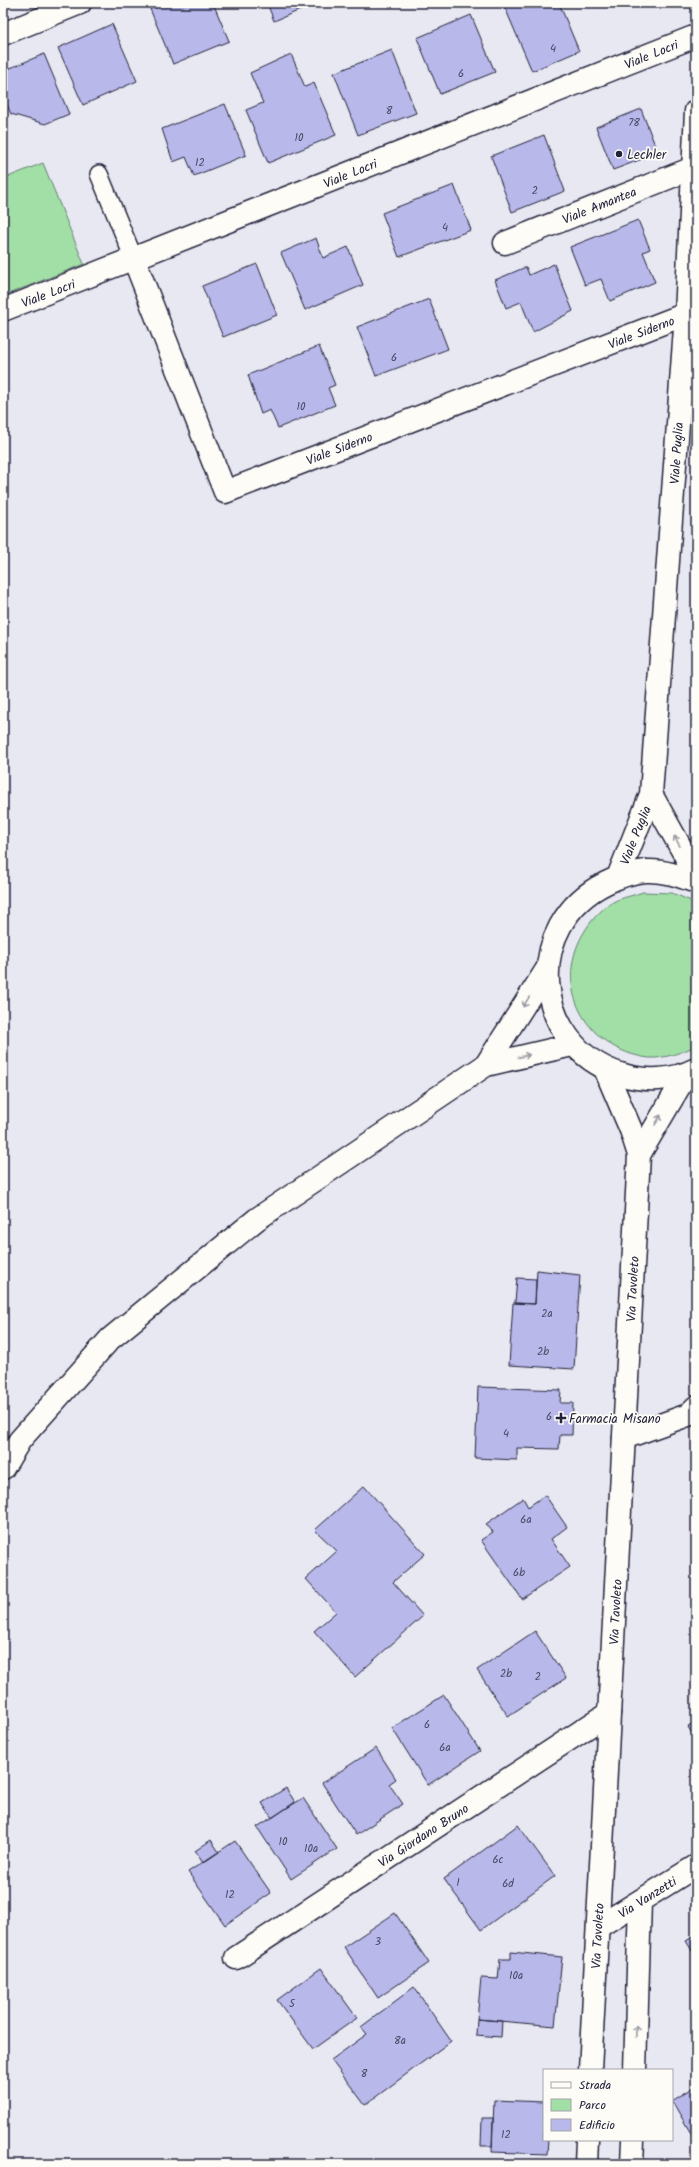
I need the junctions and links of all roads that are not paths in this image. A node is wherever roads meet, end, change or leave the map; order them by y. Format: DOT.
graph roads {
  1 [pos="80,3"];
  2 [pos="3,34"];
  3 [pos="696,36"];
  4 [pos="696,111"];
  5 [pos="693,168"];
  6 [pos="100,174"];
  7 [pos="505,243"];
  8 [pos="134,259"];
  9 [pos="3,310"];
  10 [pos="686,314"];
  11 [pos="651,794"];
  12 [pos="696,875"];
  13 [pos="618,877"];
  14 [pos="696,882"];
  15 [pos="547,969"];
  16 [pos="572,1045"];
  17 [pos="486,1065"];
  18 [pos="605,1069"];
  19 [pos="691,1072"];
  20 [pos="639,1155"];
  21 [pos="696,1407"];
  22 [pos="624,1438"];
  23 [pos="3,1468"];
  24 [pos="609,1713"];
  25 [pos="696,1866"];
  26 [pos="640,1901"];
  27 [pos="598,1927"];
  28 [pos="236,1958"];
  29 [pos="590,2069"];
  30 [pos="635,2069"];
  31 [pos="587,2141"];
  32 [pos="633,2141"];
  33 [pos="586,2164"];
  34 [pos="632,2164"];
  1 -- 2 [label="street"];
  3 -- 8 [label="street, Viale Locri"];
  4 -- 5 [label="street, Viale Puglia"];
  5 -- 7 [label="street, Viale Amantea"];
  5 -- 10 [label="street, Viale Puglia"];
  6 -- 8 [label="lane"];
  8 -- 9 [label="street, Viale Locri"];
  8 -- 10 [label="street, Viale Siderno"];
  10 -- 11 [label="street, Viale Puglia"];
  12 -- 11 [label="street, Viale Puglia, one-way"];
  11 -- 13 [label="street, Viale Puglia"];
  13 -- 14 [label="street"];
  13 -- 15 [label="street"];
  15 -- 16 [label="street"];
  15 -- 17 [label="street, one-way"];
  17 -- 16 [label="street, one-way"];
  16 -- 18 [label="street"];
  17 -- 23 [label="street"];
  18 -- 19 [label="street"];
  18 -- 20 [label="street, Via Tavoleto"];
  20 -- 19 [label="street, Via Tavoleto, one-way"];
  20 -- 22 [label="street, Via Tavoleto"];
  21 -- 22 [label="street"];
  22 -- 24 [label="street, Via Tavoleto"];
  24 -- 27 [label="street, Via Tavoleto"];
  24 -- 28 [label="street, Via Giordano Bruno"];
  25 -- 26 [label="street, Via Vanzetti"];
  26 -- 27 [label="street, Via Vanzetti"];
  30 -- 26 [label="street, one-way"];
  27 -- 29 [label="street, Via Tavoleto"];
  31 -- 33 [label="street"];
  32 -- 34 [label="street"];
}
